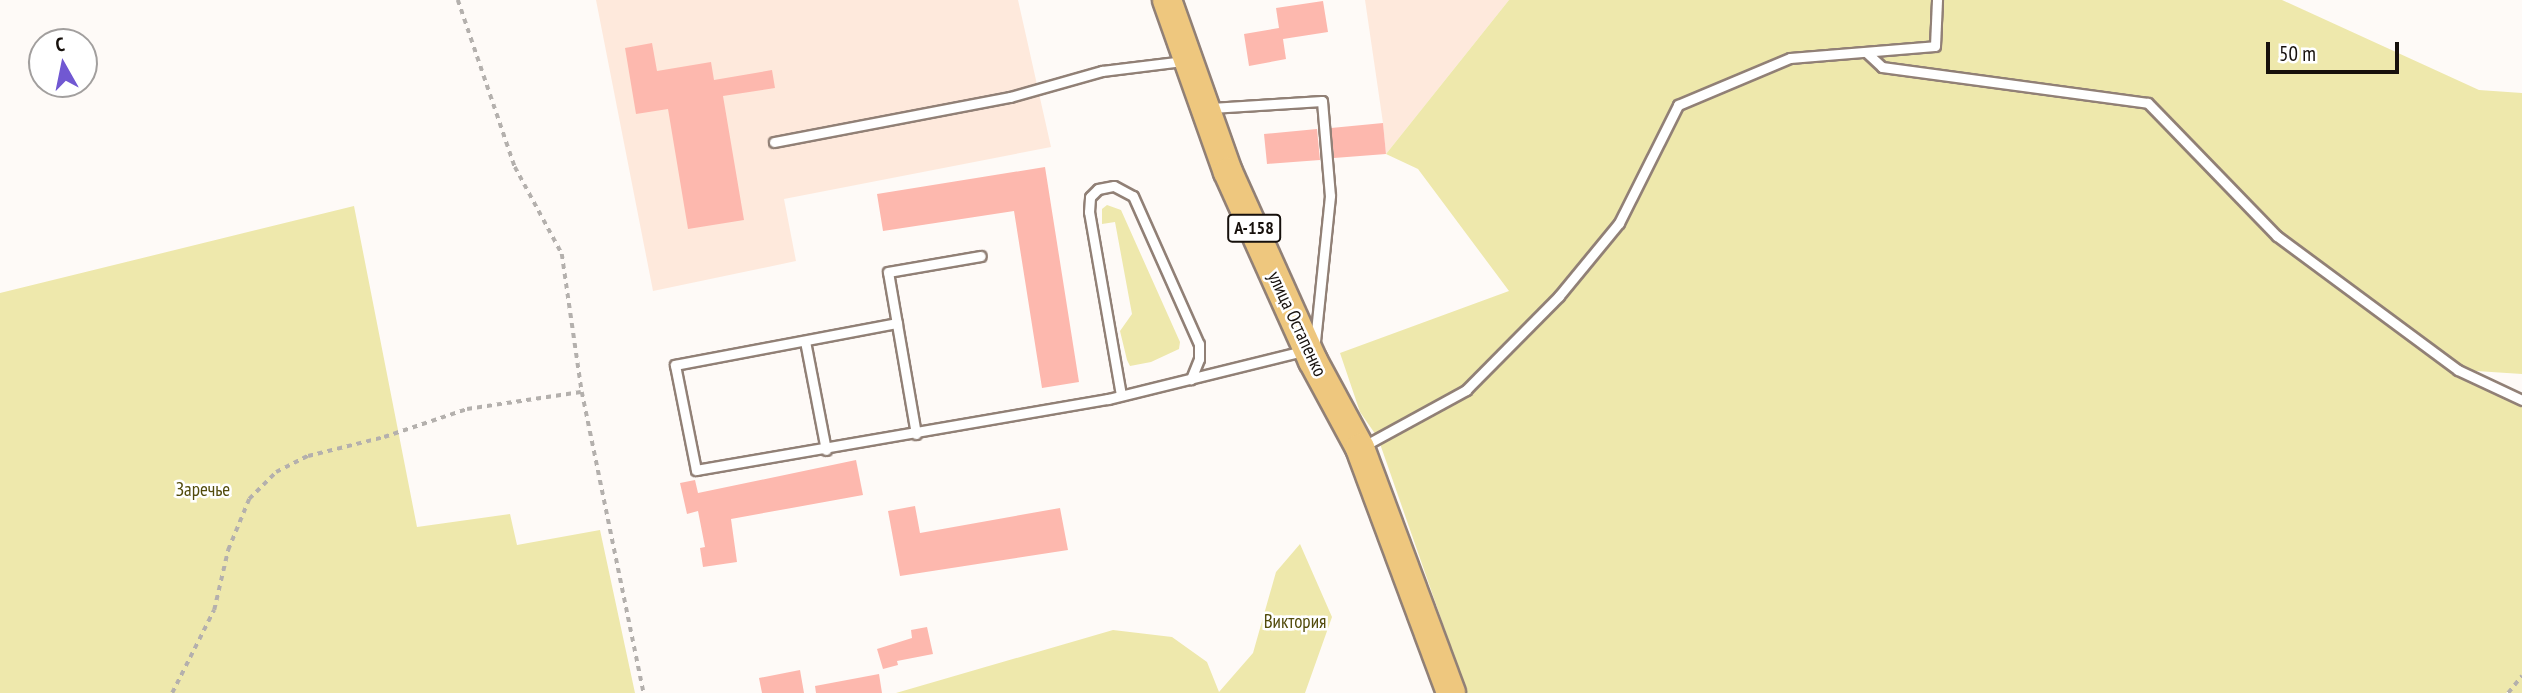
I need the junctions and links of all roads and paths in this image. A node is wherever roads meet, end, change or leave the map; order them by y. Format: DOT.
graph roads {
  1 [pos="458,0"];
  2 [pos="1167,0"];
  3 [pos="1937,0"];
  4 [pos="1866,52"];
  5 [pos="1186,61"];
  6 [pos="1204,108"];
  7 [pos="774,142"];
  8 [pos="981,256"];
  9 [pos="897,323"];
  10 [pos="806,341"];
  11 [pos="1311,356"];
  12 [pos="1191,379"];
  13 [pos="582,392"];
  14 [pos="1121,395"];
  15 [pos="2522,400"];
  16 [pos="916,433"];
  17 [pos="1360,448"];
  18 [pos="826,450"];
  19 [pos="2522,676"];
  20 [pos="172,693"];
  21 [pos="644,693"];
  22 [pos="1451,693"];
  23 [pos="2508,693"];
  1 -- 13 [label="path"];
  2 -- 5 [label="main road, улица Остапенко / А-158"];
  3 -- 4 [label="lane"];
  4 -- 15 [label="lane"];
  4 -- 17 [label="lane"];
  5 -- 6 [label="main road, улица Остапенко / А-158"];
  5 -- 7 [label="lane"];
  6 -- 11 [label="main road, улица Остапенко / А-158"];
  6 -- 11 [label="lane"];
  8 -- 9 [label="lane"];
  9 -- 10 [label="lane"];
  9 -- 16 [label="lane"];
  10 -- 18 [label="lane"];
  10 -- 18 [label="lane"];
  11 -- 12 [label="lane"];
  11 -- 17 [label="main road, улица Остапенко / А-158"];
  12 -- 14 [label="lane"];
  12 -- 14 [label="lane"];
  13 -- 20 [label="path"];
  13 -- 21 [label="path"];
  14 -- 16 [label="lane"];
  16 -- 18 [label="lane"];
  17 -- 22 [label="main road, А-158"];
  19 -- 23 [label="path"];
}
